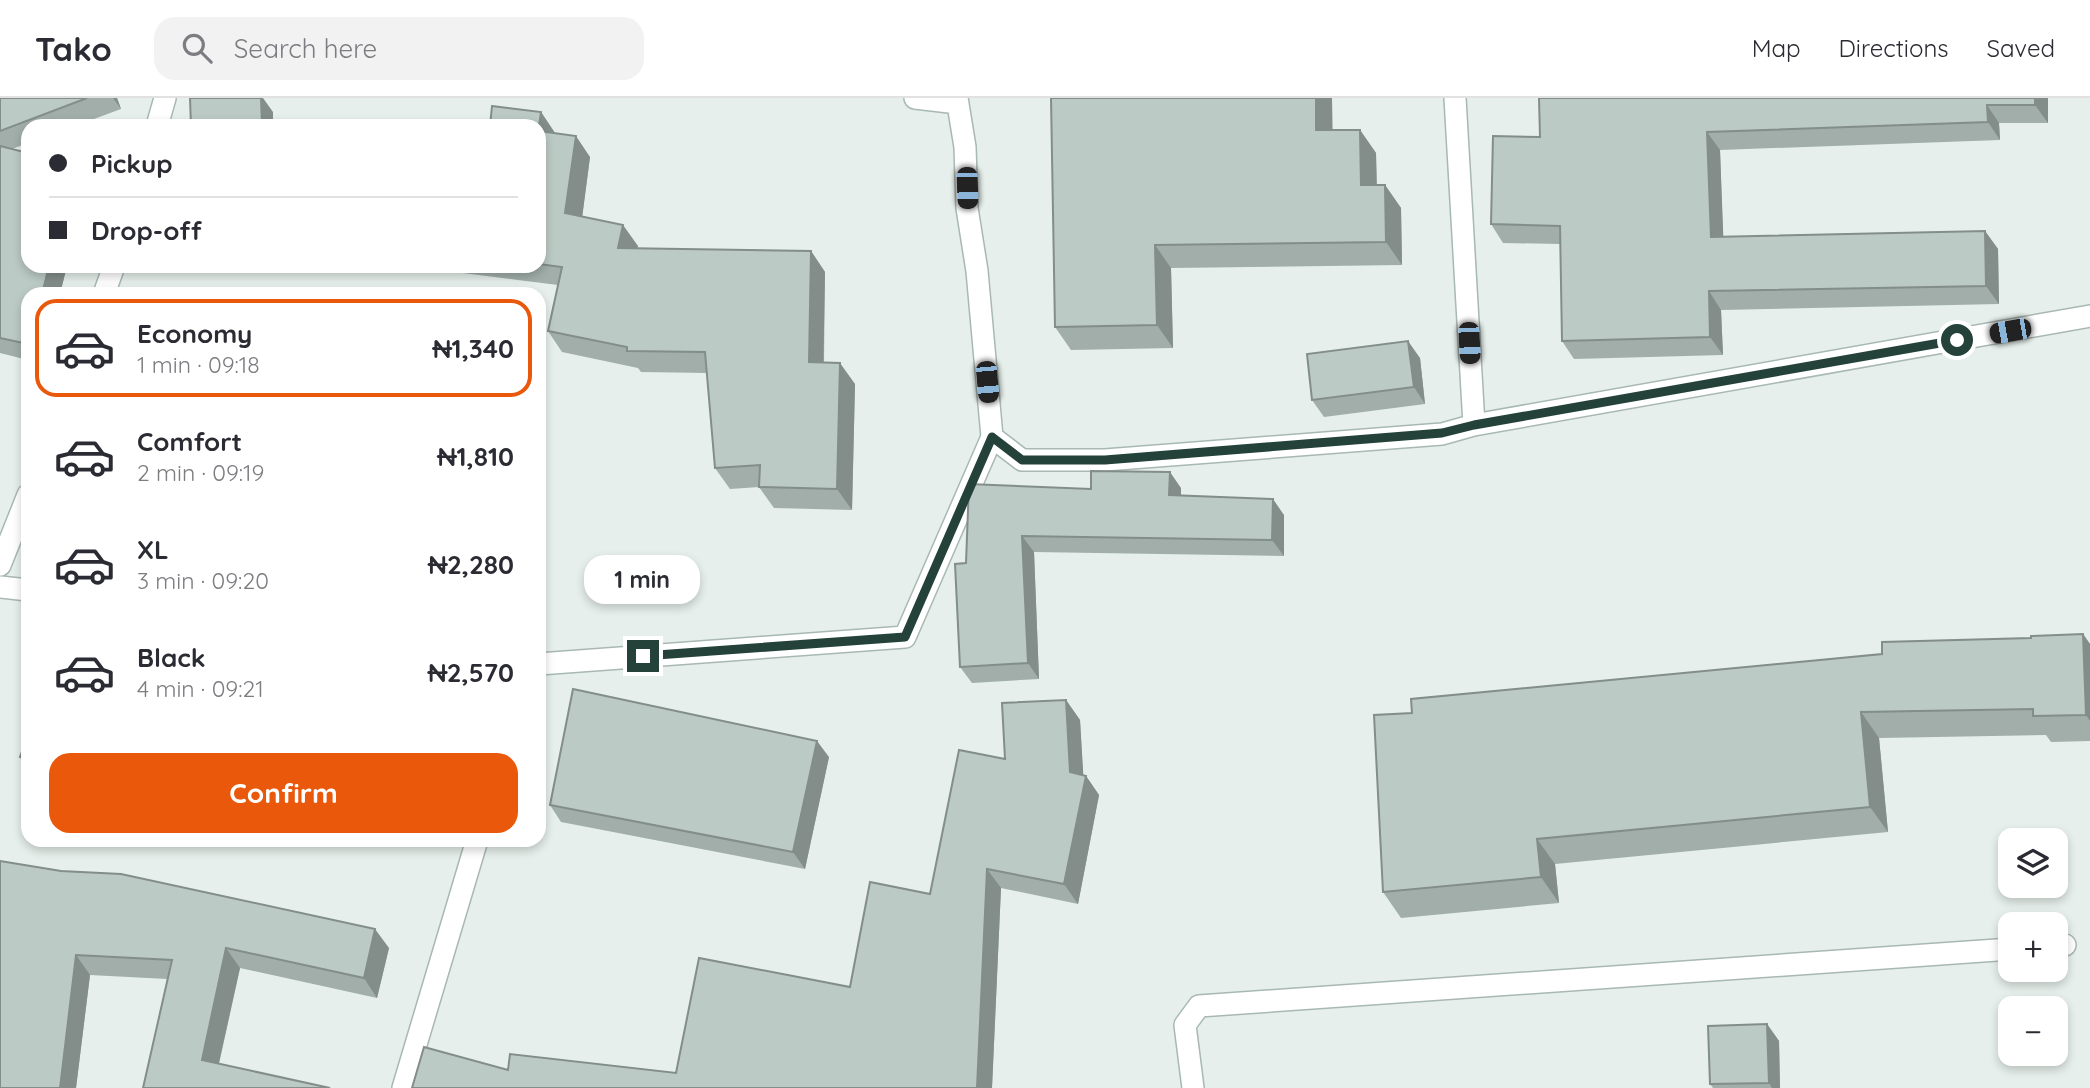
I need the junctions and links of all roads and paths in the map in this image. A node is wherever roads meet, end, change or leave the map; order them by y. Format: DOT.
graph roads {
  1 [pos="165,98"];
  2 [pos="915,98"];
  3 [pos="1455,98"];
  4 [pos="957,101"];
  5 [pos="159,119"];
  6 [pos="2090,316"];
  7 [pos="1474,425"];
  8 [pos="992,437"];
  9 [pos="21,512"];
  10 [pos="0,565"];
  11 [pos="0,587"];
  12 [pos="21,589"];
  13 [pos="546,663"];
  14 [pos="475,847"];
  15 [pos="1998,950"];
  16 [pos="403,1088"];
  17 [pos="1193,1088"];
  1 -- 5 [label="street"];
  2 -- 4 [label="street"];
  3 -- 7 [label="street"];
  4 -- 8 [label="street"];
  6 -- 7 [label="street"];
  7 -- 8 [label="street"];
  8 -- 13 [label="street"];
  9 -- 10 [label="street"];
  11 -- 12 [label="street"];
  14 -- 16 [label="street"];
  15 -- 17 [label="street"];
}
